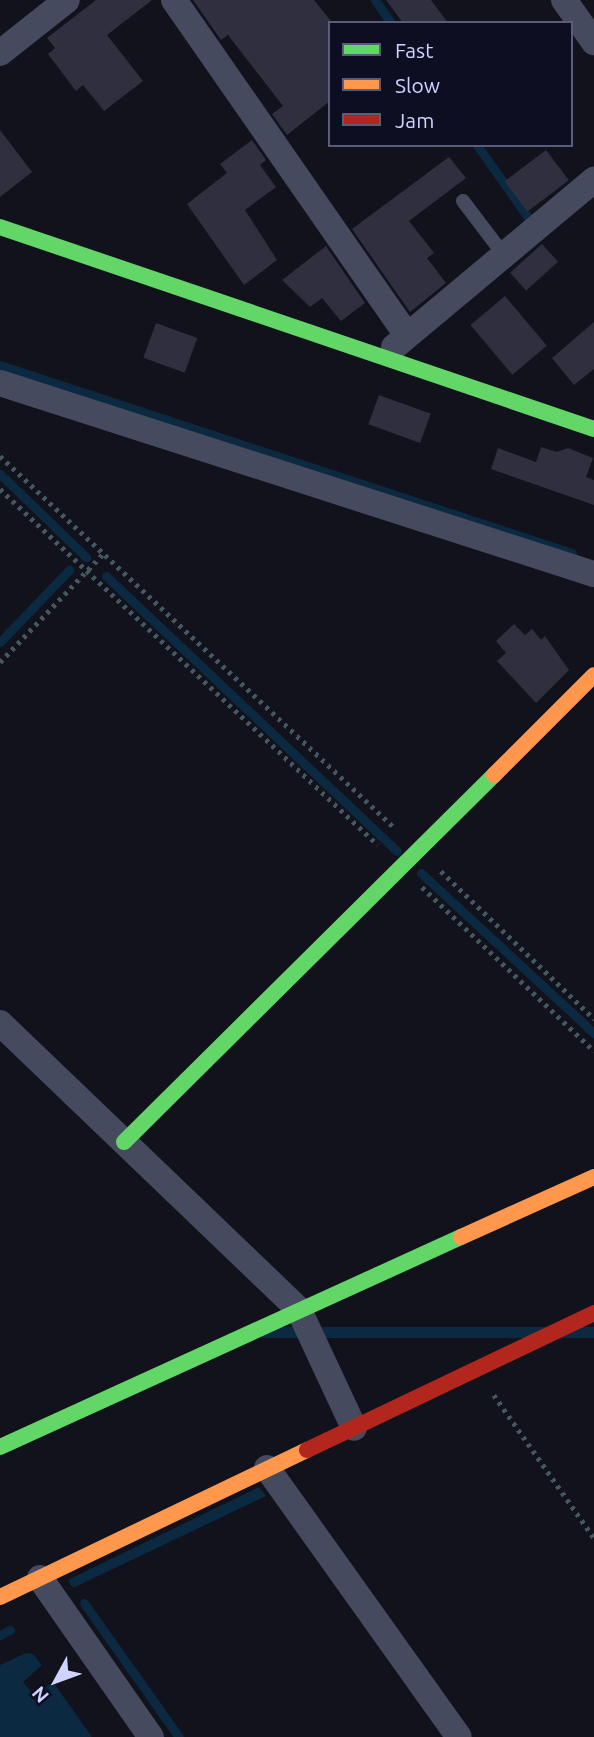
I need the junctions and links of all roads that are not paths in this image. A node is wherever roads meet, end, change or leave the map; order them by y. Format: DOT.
graph roads {
  1 [pos="67,0"];
  2 [pos="174,0"];
  3 [pos="564,0"];
  4 [pos="594,42"];
  5 [pos="0,53"];
  6 [pos="594,180"];
  7 [pos="463,201"];
  8 [pos="0,227"];
  9 [pos="504,254"];
  10 [pos="407,335"];
  11 [pos="388,362"];
  12 [pos="0,383"];
  13 [pos="594,429"];
  14 [pos="594,574"];
  15 [pos="594,675"];
  16 [pos="0,1023"];
  17 [pos="124,1142"];
  18 [pos="594,1177"];
  19 [pos="299,1310"];
  20 [pos="594,1313"];
  21 [pos="354,1427"];
  22 [pos="0,1447"];
  23 [pos="267,1468"];
  24 [pos="40,1577"];
  25 [pos="0,1597"];
  26 [pos="152,1737"];
  27 [pos="459,1737"];
  1 -- 5 [label="street"];
  2 -- 10 [label="street"];
  3 -- 4 [label="street"];
  6 -- 9 [label="street"];
  7 -- 9 [label="lane"];
  8 -- 11 [label="street"];
  9 -- 10 [label="street"];
  10 -- 11 [label="street"];
  11 -- 13 [label="street"];
  12 -- 14 [label="street"];
  15 -- 17 [label="street"];
  16 -- 17 [label="street"];
  17 -- 19 [label="street"];
  18 -- 19 [label="street"];
  19 -- 21 [label="street"];
  19 -- 22 [label="street"];
  20 -- 21 [label="street"];
  21 -- 23 [label="street"];
  23 -- 24 [label="street"];
  23 -- 27 [label="street"];
  24 -- 25 [label="street"];
  24 -- 26 [label="street"];
}
